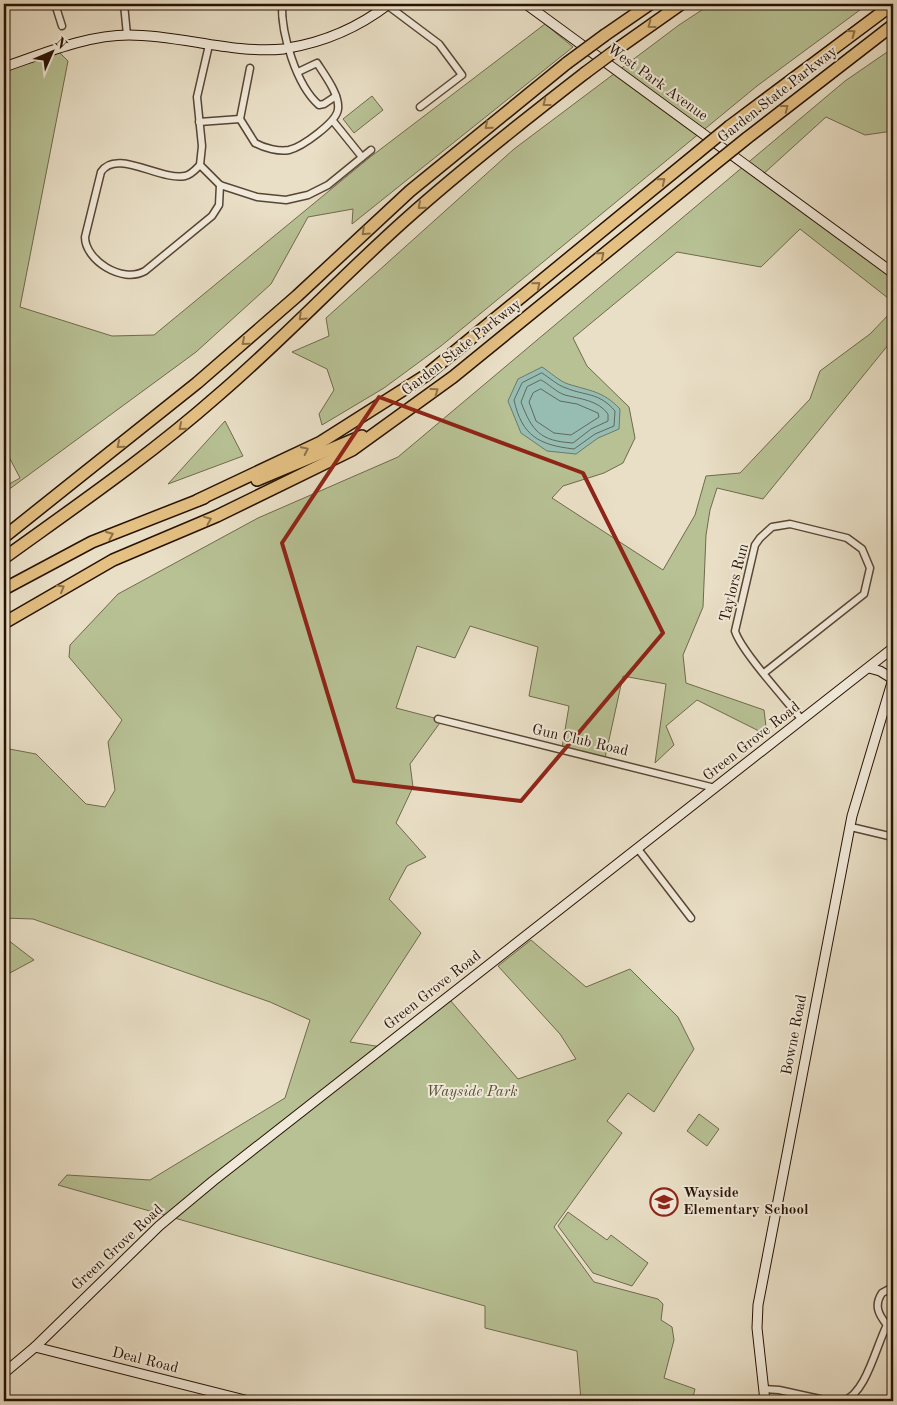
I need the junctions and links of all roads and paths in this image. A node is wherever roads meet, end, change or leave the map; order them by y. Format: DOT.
graph roads {
  1 [pos="55,4"];
  2 [pos="124,4"];
  3 [pos="282,4"];
  4 [pos="526,4"];
  5 [pos="650,4"];
  6 [pos="681,4"];
  7 [pos="893,4"];
  8 [pos="383,6"];
  9 [pos="893,25"];
  10 [pos="62,26"];
  11 [pos="127,35"];
  12 [pos="209,45"];
  13 [pos="286,49"];
  14 [pos="4,68"];
  15 [pos="250,68"];
  16 [pos="298,72"];
  17 [pos="336,96"];
  18 [pos="420,107"];
  19 [pos="240,119"];
  20 [pos="333,121"];
  21 [pos="199,122"];
  22 [pos="371,150"];
  23 [pos="362,157"];
  24 [pos="200,165"];
  25 [pos="220,184"];
  26 [pos="893,273"];
  27 [pos="394,418"];
  28 [pos="198,500"];
  29 [pos="4,537"];
  30 [pos="4,558"];
  31 [pos="4,589"];
  32 [pos="4,623"];
  33 [pos="893,648"];
  34 [pos="869,668"];
  35 [pos="764,673"];
  36 [pos="893,679"];
  37 [pos="438,719"];
  38 [pos="802,720"];
  39 [pos="715,788"];
  40 [pos="850,827"];
  41 [pos="893,837"];
  42 [pos="638,849"];
  43 [pos="691,918"];
  44 [pos="893,1287"];
  45 [pos="890,1324"];
  46 [pos="35,1346"];
  47 [pos="4,1373"];
  48 [pos="764,1389"];
  49 [pos="249,1401"];
  50 [pos="765,1401"];
  51 [pos="829,1401"];
  52 [pos="843,1401"];
  1 -- 10 [label="street"];
  2 -- 11 [label="street"];
  3 -- 13 [label="street"];
  4 -- 26 [label="street, West Park Avenue"];
  5 -- 29 [label="highway, one-way, bridge"];
  6 -- 30 [label="highway, one-way, bridge"];
  28 -- 7 [label="highway, Garden State Parkway, one-way, bridge"];
  8 -- 13 [label="street"];
  8 -- 18 [label="street"];
  27 -- 9 [label="highway, Garden State Parkway, one-way, bridge"];
  11 -- 12 [label="street"];
  11 -- 14 [label="street"];
  12 -- 13 [label="street"];
  12 -- 21 [label="street"];
  13 -- 16 [label="street"];
  15 -- 19 [label="street"];
  16 -- 17 [label="street"];
  16 -- 17 [label="street"];
  17 -- 20 [label="street"];
  19 -- 20 [label="street"];
  19 -- 21 [label="street"];
  20 -- 23 [label="street"];
  21 -- 24 [label="street"];
  22 -- 23 [label="street"];
  23 -- 25 [label="street"];
  24 -- 25 [label="street"];
  24 -- 25 [label="street"];
  27 -- 28 [label="highway"];
  32 -- 27 [label="highway, Garden State Parkway, one-way"];
  31 -- 28 [label="highway, one-way"];
  33 -- 34 [label="street, Green Grove Road"];
  34 -- 36 [label="street"];
  34 -- 38 [label="street, Green Grove Road"];
  35 -- 35 [label="street, Taylors Run"];
  35 -- 38 [label="street, Taylors Run"];
  36 -- 40 [label="street, Bowne Road"];
  37 -- 39 [label="street, Gun Club Road"];
  38 -- 39 [label="street, Green Grove Road"];
  39 -- 42 [label="street, Green Grove Road"];
  40 -- 41 [label="street"];
  40 -- 48 [label="street, Bowne Road"];
  42 -- 43 [label="street"];
  42 -- 46 [label="street, Green Grove Road"];
  44 -- 45 [label="street"];
  45 -- 52 [label="street"];
  46 -- 47 [label="street, Green Grove Road"];
  46 -- 49 [label="street, Deal Road"];
  48 -- 50 [label="street, Bowne Road"];
  48 -- 51 [label="street"];
}
